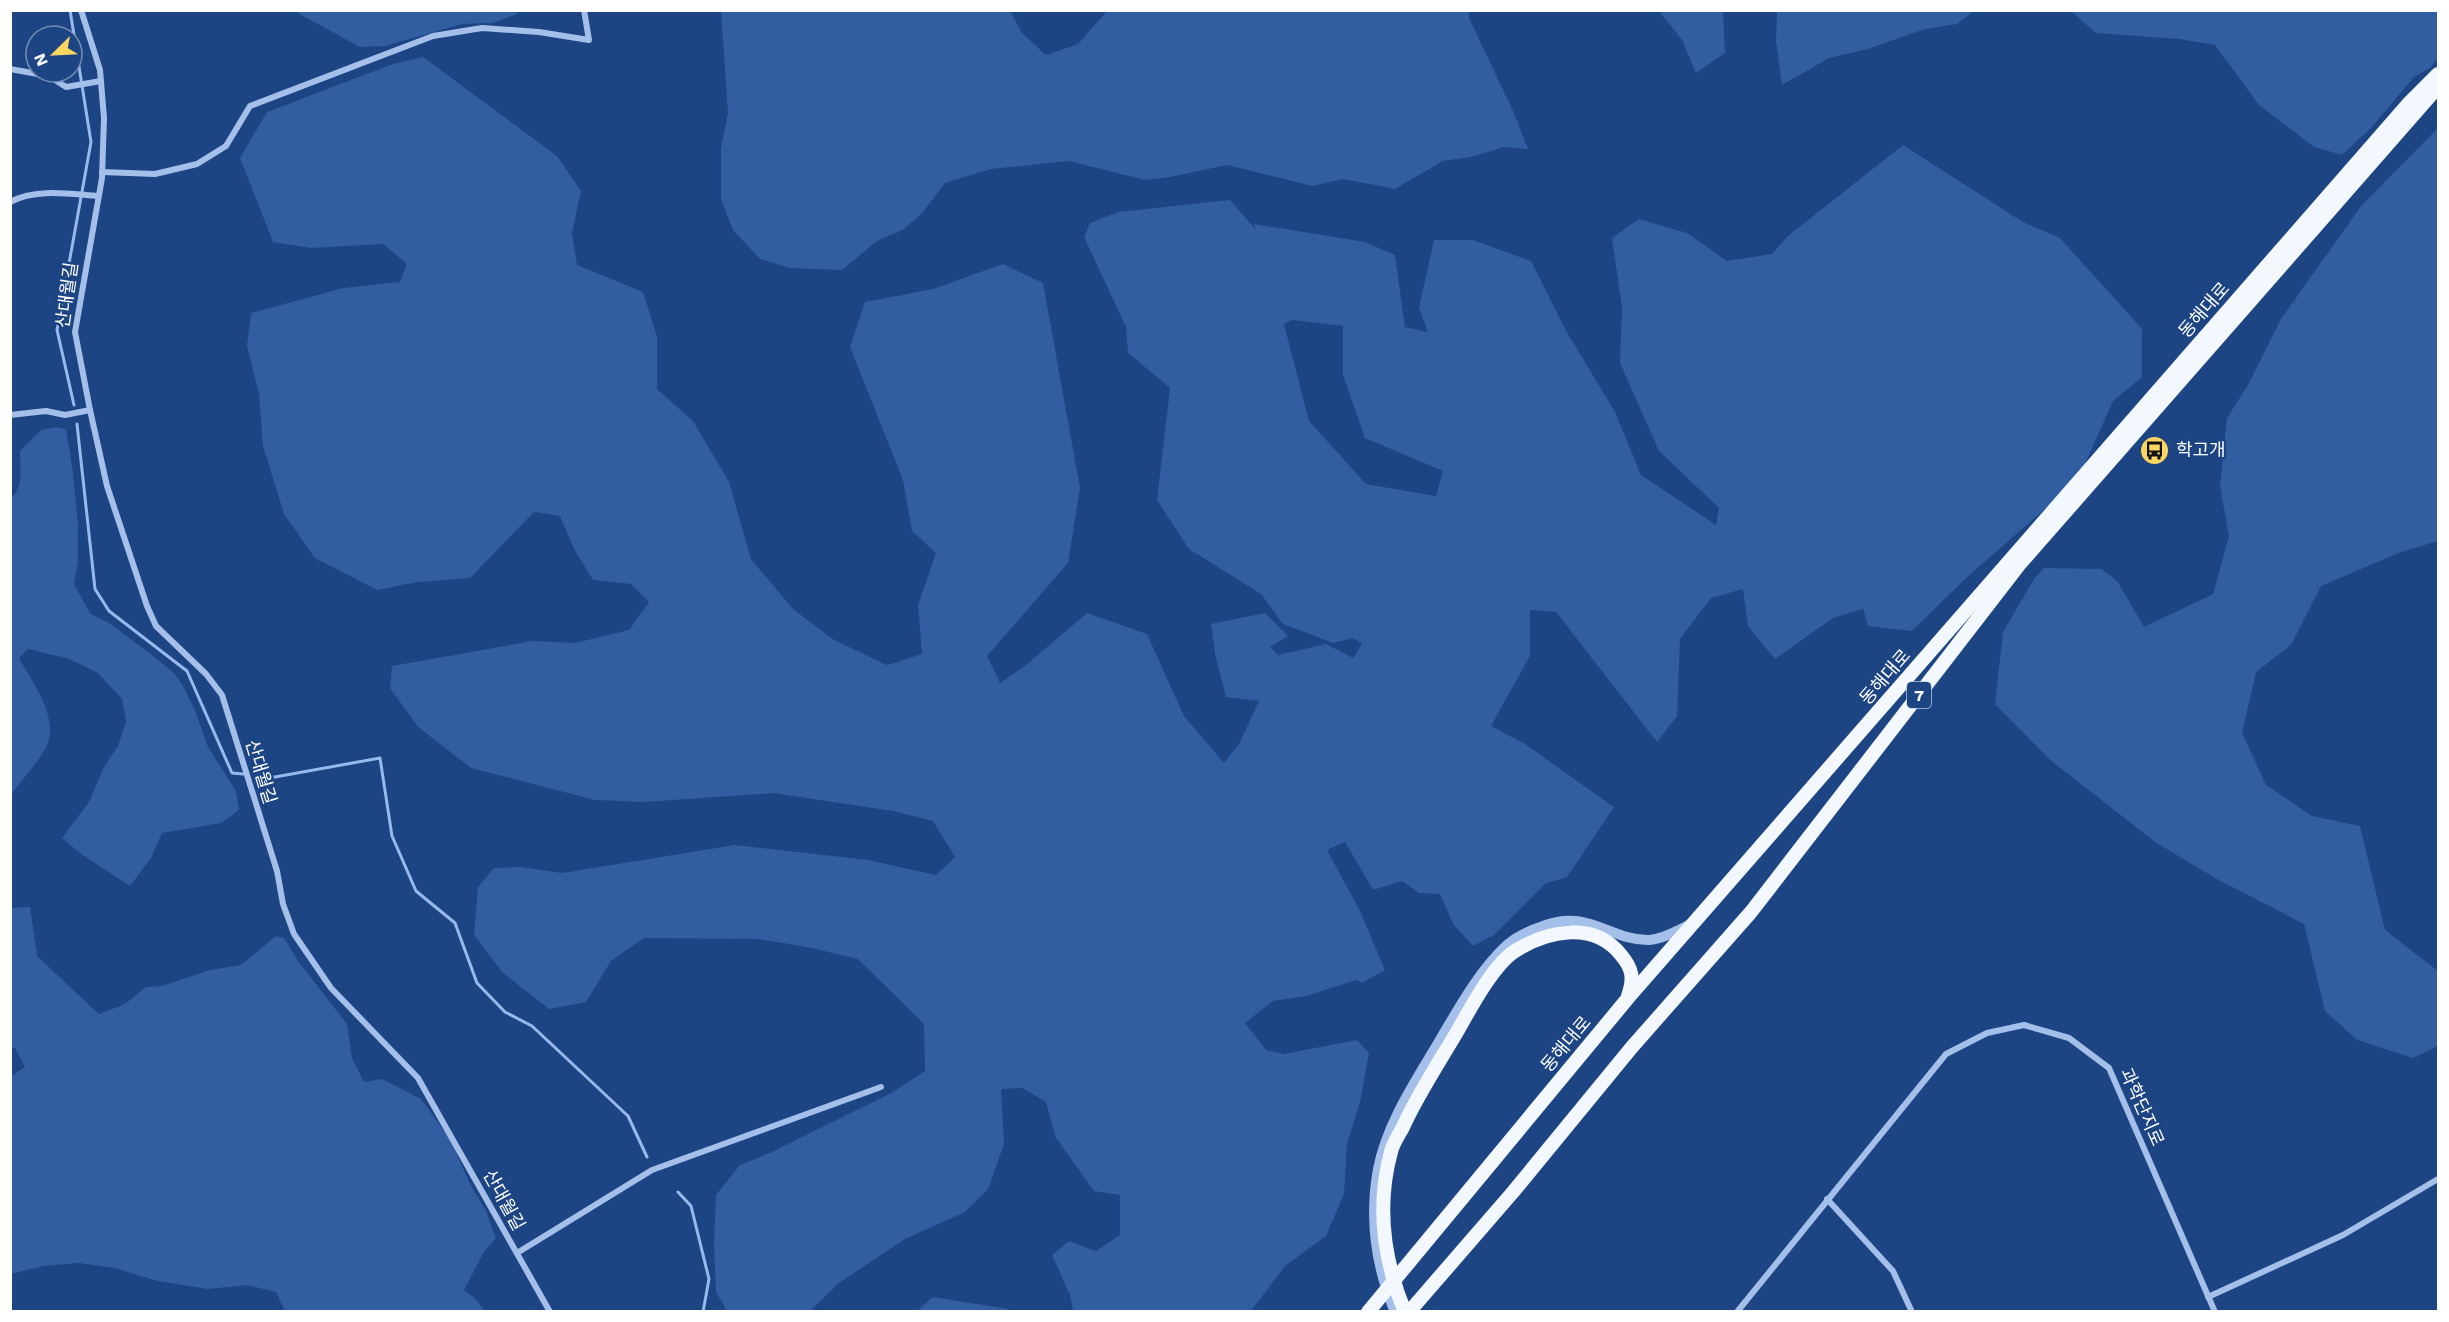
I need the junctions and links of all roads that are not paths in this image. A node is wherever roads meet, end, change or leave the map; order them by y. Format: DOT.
graph roads {
  1 [pos="81,10"];
  2 [pos="584,10"];
  3 [pos="10,69"];
  4 [pos="2439,74"];
  5 [pos="101,81"];
  6 [pos="2439,87"];
  7 [pos="102,172"];
  8 [pos="98,196"];
  9 [pos="10,202"];
  10 [pos="90,410"];
  11 [pos="10,415"];
  12 [pos="1696,922"];
  13 [pos="1628,998"];
  14 [pos="881,1087"];
  15 [pos="2439,1179"];
  16 [pos="1513,1192"];
  17 [pos="1827,1199"];
  18 [pos="1379,1247"];
  19 [pos="517,1253"];
  20 [pos="2208,1297"];
  21 [pos="550,1311"];
  22 [pos="1368,1311"];
  23 [pos="1395,1311"];
  24 [pos="1407,1311"];
  25 [pos="1424,1311"];
  26 [pos="1737,1311"];
  27 [pos="1912,1311"];
  28 [pos="2215,1311"];
  1 -- 5 [label="street, 산대월길"];
  2 -- 7 [label="street"];
  3 -- 5 [label="street"];
  4 -- 12 [label="highway, 동해대로"];
  5 -- 7 [label="street, 산대월길"];
  6 -- 16 [label="highway, 동해대로 / 7"];
  7 -- 8 [label="street, 산대월길"];
  8 -- 9 [label="street"];
  8 -- 10 [label="street, 산대월길"];
  10 -- 11 [label="street"];
  10 -- 19 [label="street, 산대월길"];
  12 -- 13 [label="highway, 동해대로"];
  12 -- 18 [label="street"];
  13 -- 18 [label="highway"];
  13 -- 22 [label="highway, 동해대로"];
  14 -- 19 [label="street"];
  15 -- 20 [label="street"];
  16 -- 24 [label="highway, 동해대로 / 7"];
  16 -- 25 [label="highway"];
  17 -- 20 [label="street, 과학단지로"];
  17 -- 26 [label="street, 과학단지로"];
  17 -- 27 [label="street"];
  18 -- 23 [label="street"];
  18 -- 24 [label="highway"];
  19 -- 21 [label="street, 산대월길"];
  20 -- 28 [label="street, 과학단지로"];
}
